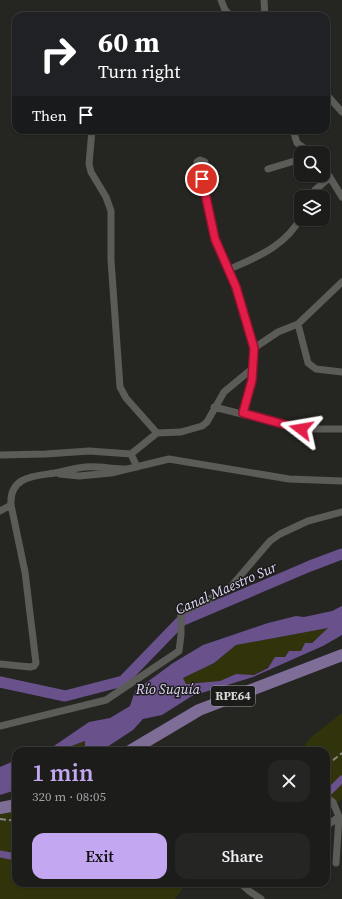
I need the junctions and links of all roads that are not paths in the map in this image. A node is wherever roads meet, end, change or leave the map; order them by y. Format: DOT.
graph roads {
  1 [pos="221,0"];
  2 [pos="264,0"];
  3 [pos="227,12"];
  4 [pos="265,12"];
  5 [pos="330,98"];
  6 [pos="342,112"];
  7 [pos="92,134"];
  8 [pos="294,134"];
  9 [pos="300,146"];
  10 [pos="294,161"];
  11 [pos="268,169"];
  12 [pos="330,177"];
  13 [pos="324,182"];
  14 [pos="202,185"];
  15 [pos="315,190"];
  16 [pos="342,197"];
  17 [pos="296,226"];
  18 [pos="230,270"];
  19 [pos="342,282"];
  20 [pos="298,324"];
  21 [pos="254,348"];
  22 [pos="254,368"];
  23 [pos="342,372"];
  24 [pos="214,407"];
  25 [pos="243,413"];
  26 [pos="342,429"];
  27 [pos="157,433"];
  28 [pos="131,454"];
  29 [pos="0,455"];
  30 [pos="137,467"];
  31 [pos="342,481"];
  32 [pos="11,505"];
  33 [pos="0,511"];
  34 [pos="342,512"];
  35 [pos="342,655"];
  36 [pos="0,664"];
  37 [pos="0,726"];
  38 [pos="137,747"];
  39 [pos="330,800"];
  40 [pos="12,806"];
  41 [pos="0,808"];
  42 [pos="339,817"];
  43 [pos="330,823"];
  44 [pos="336,864"];
  45 [pos="244,887"];
  46 [pos="261,899"];
  1 -- 3 [label="street"];
  2 -- 4 [label="street"];
  5 -- 6 [label="street"];
  7 -- 27 [label="street"];
  8 -- 9 [label="street"];
  10 -- 11 [label="street"];
  12 -- 16 [label="street"];
  13 -- 15 [label="street"];
  14 -- 18 [label="street"];
  17 -- 18 [label="street"];
  18 -- 21 [label="street"];
  19 -- 20 [label="street"];
  20 -- 21 [label="street"];
  20 -- 23 [label="street"];
  21 -- 22 [label="street"];
  22 -- 24 [label="street"];
  22 -- 25 [label="street"];
  24 -- 25 [label="street"];
  24 -- 27 [label="street"];
  25 -- 26 [label="street"];
  27 -- 28 [label="street"];
  28 -- 29 [label="street"];
  28 -- 30 [label="street"];
  30 -- 31 [label="street"];
  30 -- 32 [label="street"];
  32 -- 33 [label="street"];
  32 -- 36 [label="street"];
  34 -- 37 [label="street"];
  35 -- 38 [label="main road, RPE64"];
  39 -- 42 [label="street"];
  40 -- 41 [label="main road"];
  42 -- 43 [label="street"];
  42 -- 44 [label="street"];
  45 -- 46 [label="street"];
}
